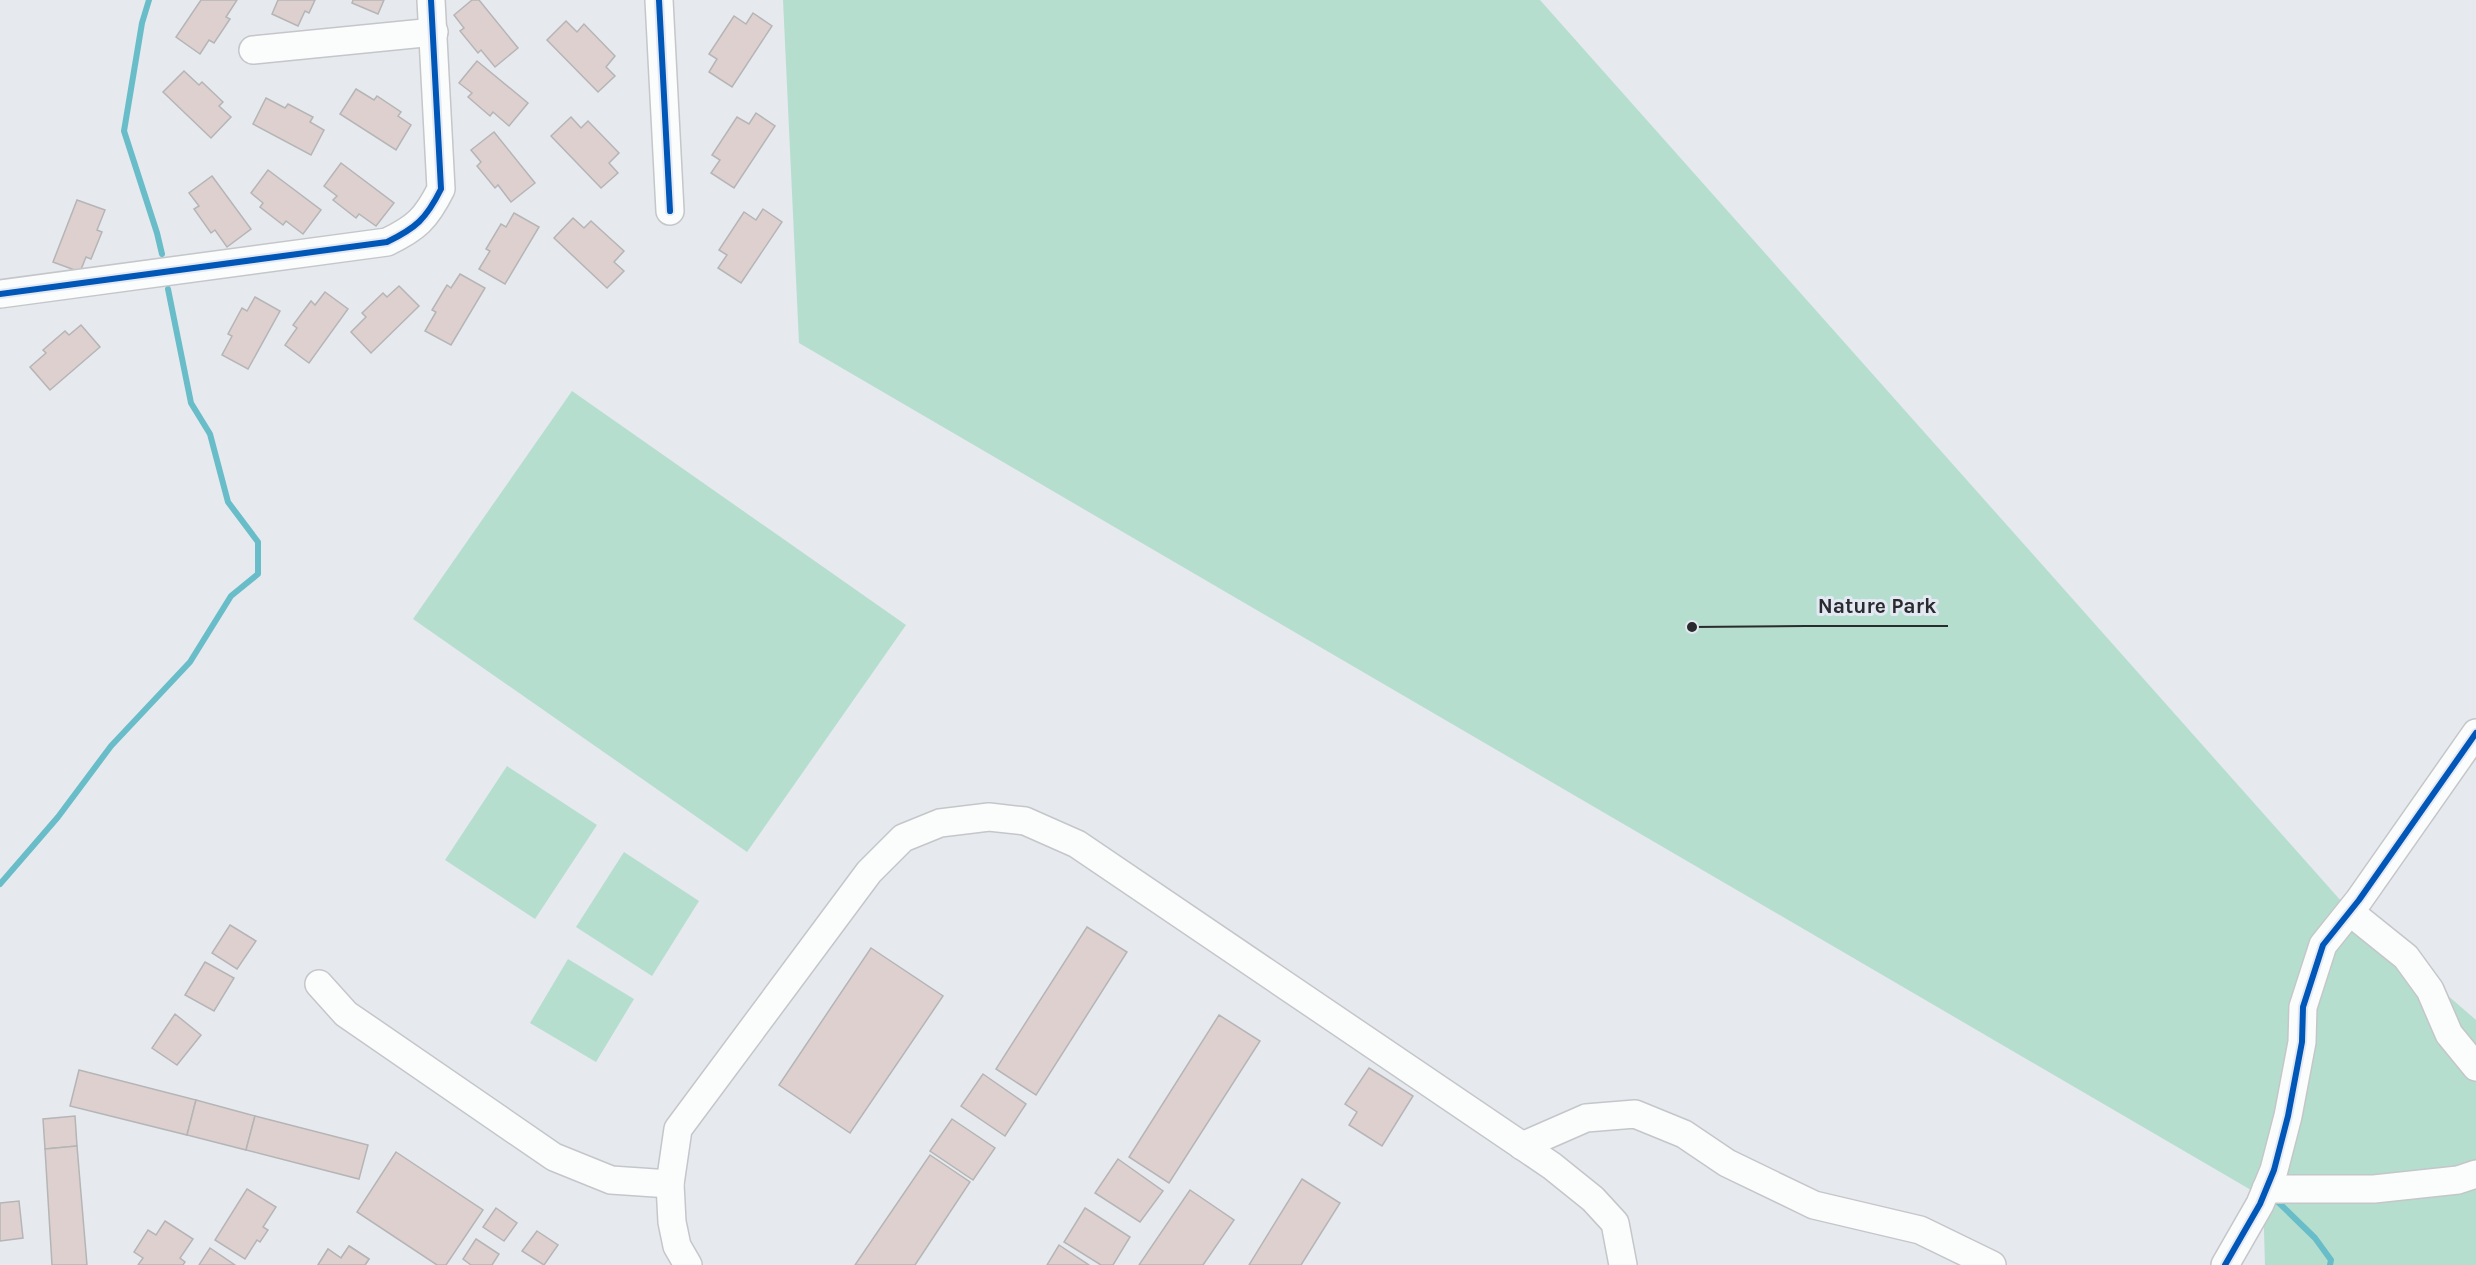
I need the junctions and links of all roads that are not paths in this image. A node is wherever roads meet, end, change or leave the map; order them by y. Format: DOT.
graph roads {
  1 [pos="431,0"];
  2 [pos="658,0"];
  3 [pos="434,32"];
  4 [pos="253,50"];
  5 [pos="670,211"];
  6 [pos="0,294"];
  7 [pos="2476,734"];
  8 [pos="2350,912"];
  9 [pos="319,984"];
  10 [pos="2476,1067"];
  11 [pos="1522,1146"];
  12 [pos="2476,1174"];
  13 [pos="670,1184"];
  14 [pos="2266,1189"];
  15 [pos="688,1265"];
  16 [pos="1623,1265"];
  17 [pos="1992,1265"];
  18 [pos="2225,1265"];
  1 -- 3 [label="street"];
  2 -- 5 [label="street"];
  3 -- 4 [label="street"];
  3 -- 6 [label="street"];
  7 -- 8 [label="street"];
  8 -- 10 [label="street"];
  8 -- 14 [label="street"];
  9 -- 13 [label="street"];
  11 -- 13 [label="street"];
  11 -- 16 [label="street"];
  11 -- 17 [label="street"];
  12 -- 14 [label="street"];
  13 -- 15 [label="street"];
  14 -- 18 [label="street"];
}
